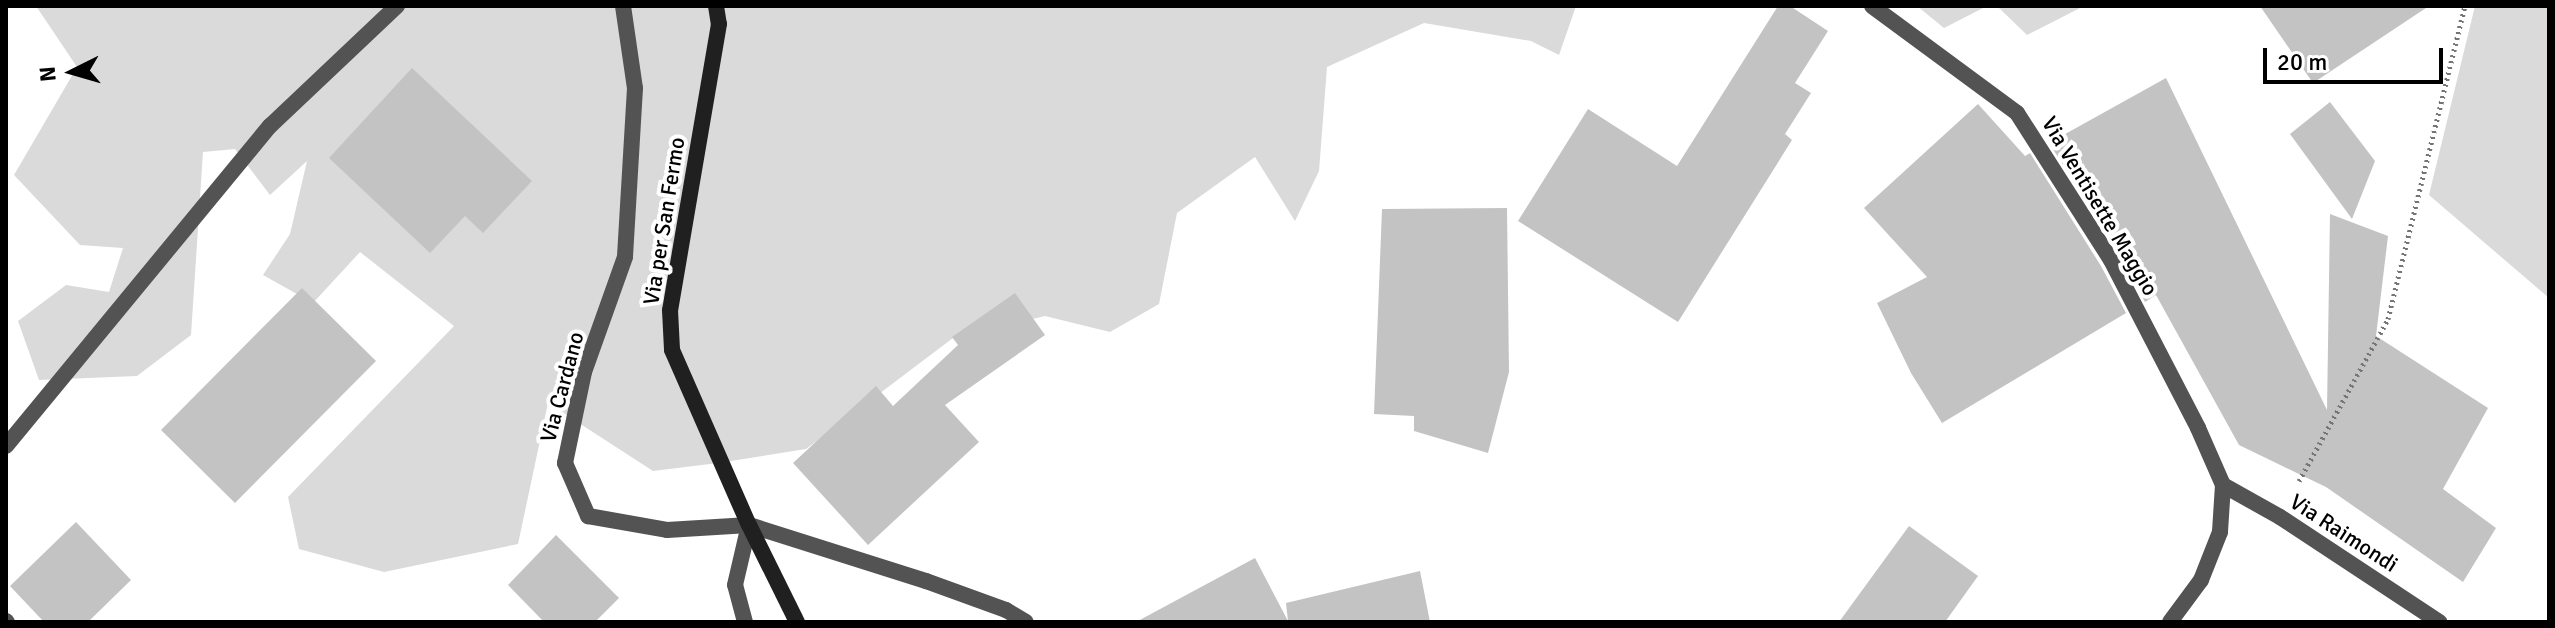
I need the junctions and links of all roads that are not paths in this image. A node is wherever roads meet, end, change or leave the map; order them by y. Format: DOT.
graph roads {
  1 [pos="397,6"];
  2 [pos="623,6"];
  3 [pos="716,6"];
  4 [pos="1872,6"];
  5 [pos="6,446"];
  6 [pos="2223,485"];
  7 [pos="749,525"];
  8 [pos="745,622"];
  9 [pos="797,622"];
  10 [pos="1026,622"];
  11 [pos="2170,622"];
  12 [pos="2439,622"];
  1 -- 5 [label="street"];
  2 -- 7 [label="street, Via Cardano"];
  3 -- 7 [label="main road, Via per San Fermo"];
  4 -- 6 [label="street, Via Ventisette Maggio"];
  6 -- 11 [label="street"];
  6 -- 12 [label="street, Via Raimondi"];
  7 -- 8 [label="street"];
  7 -- 9 [label="main road, Via per San Fermo"];
  7 -- 10 [label="street, Via Cardano"];
}
